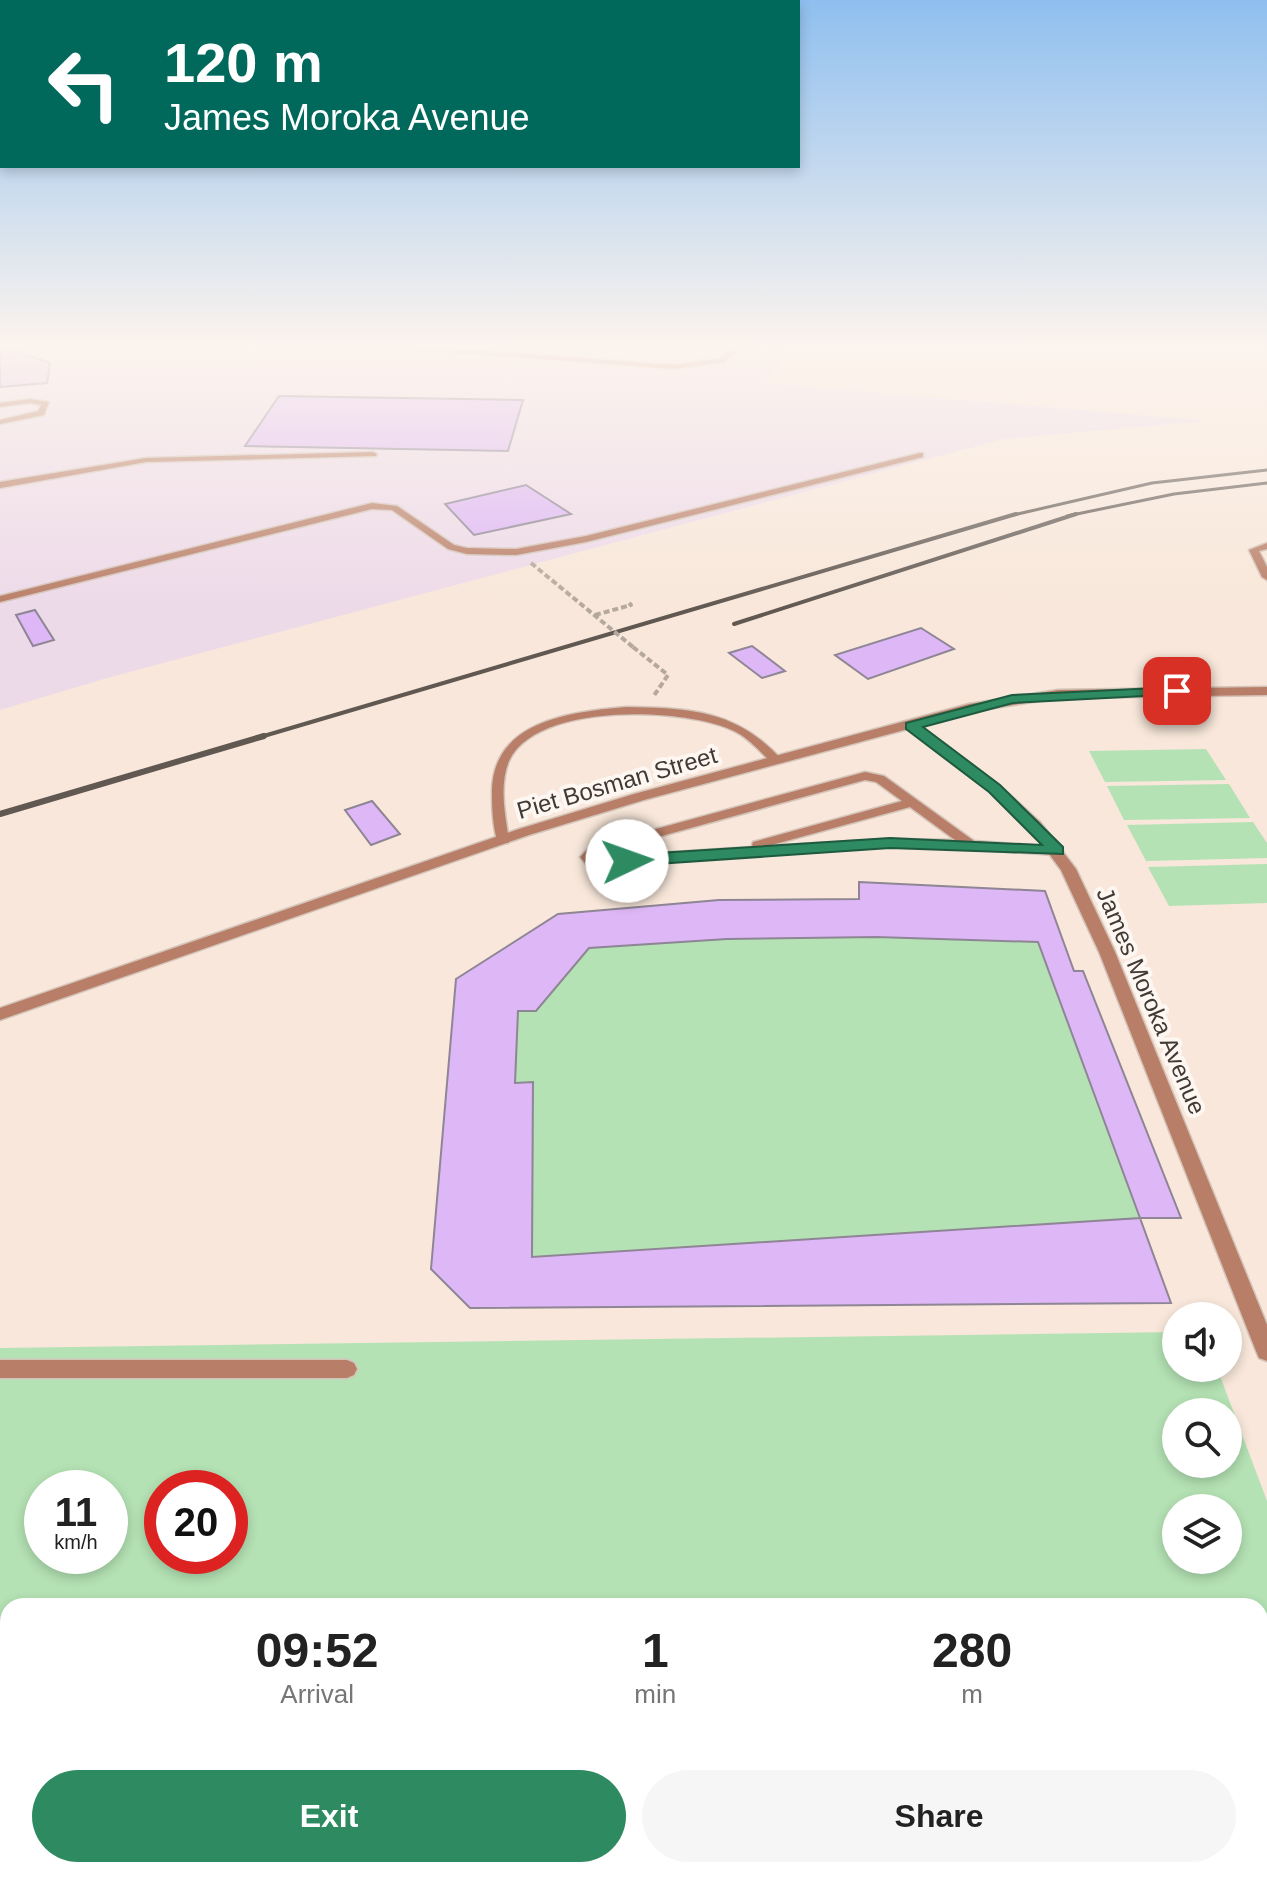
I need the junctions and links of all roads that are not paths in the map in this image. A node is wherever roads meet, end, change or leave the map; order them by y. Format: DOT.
graph roads {
  1 [pos="373,454"];
  2 [pos="920,455"];
  3 [pos="0,485"];
  4 [pos="1267,546"];
  5 [pos="1267,577"];
  6 [pos="0,599"];
  7 [pos="1267,691"];
  8 [pos="912,726"];
  9 [pos="776,760"];
  10 [pos="912,802"];
  11 [pos="503,840"];
  12 [pos="973,847"];
  13 [pos="1057,851"];
  14 [pos="716,857"];
  15 [pos="0,1014"];
  16 [pos="1267,1351"];
  17 [pos="0,1369"];
  18 [pos="347,1369"];
  1 -- 3 [label="lane"];
  2 -- 6 [label="lane"];
  4 -- 5 [label="lane"];
  7 -- 8 [label="street, Piet Bosman Street"];
  8 -- 9 [label="street, Piet Bosman Street"];
  8 -- 13 [label="street, James Moroka Avenue"];
  9 -- 11 [label="street, Piet Bosman Street"];
  9 -- 11 [label="lane"];
  10 -- 12 [label="lane"];
  10 -- 14 [label="lane"];
  10 -- 14 [label="lane"];
  11 -- 15 [label="street, Piet Bosman Street"];
  12 -- 13 [label="lane"];
  12 -- 14 [label="lane"];
  13 -- 16 [label="street, James Moroka Avenue"];
  17 -- 18 [label="lane"];
}
